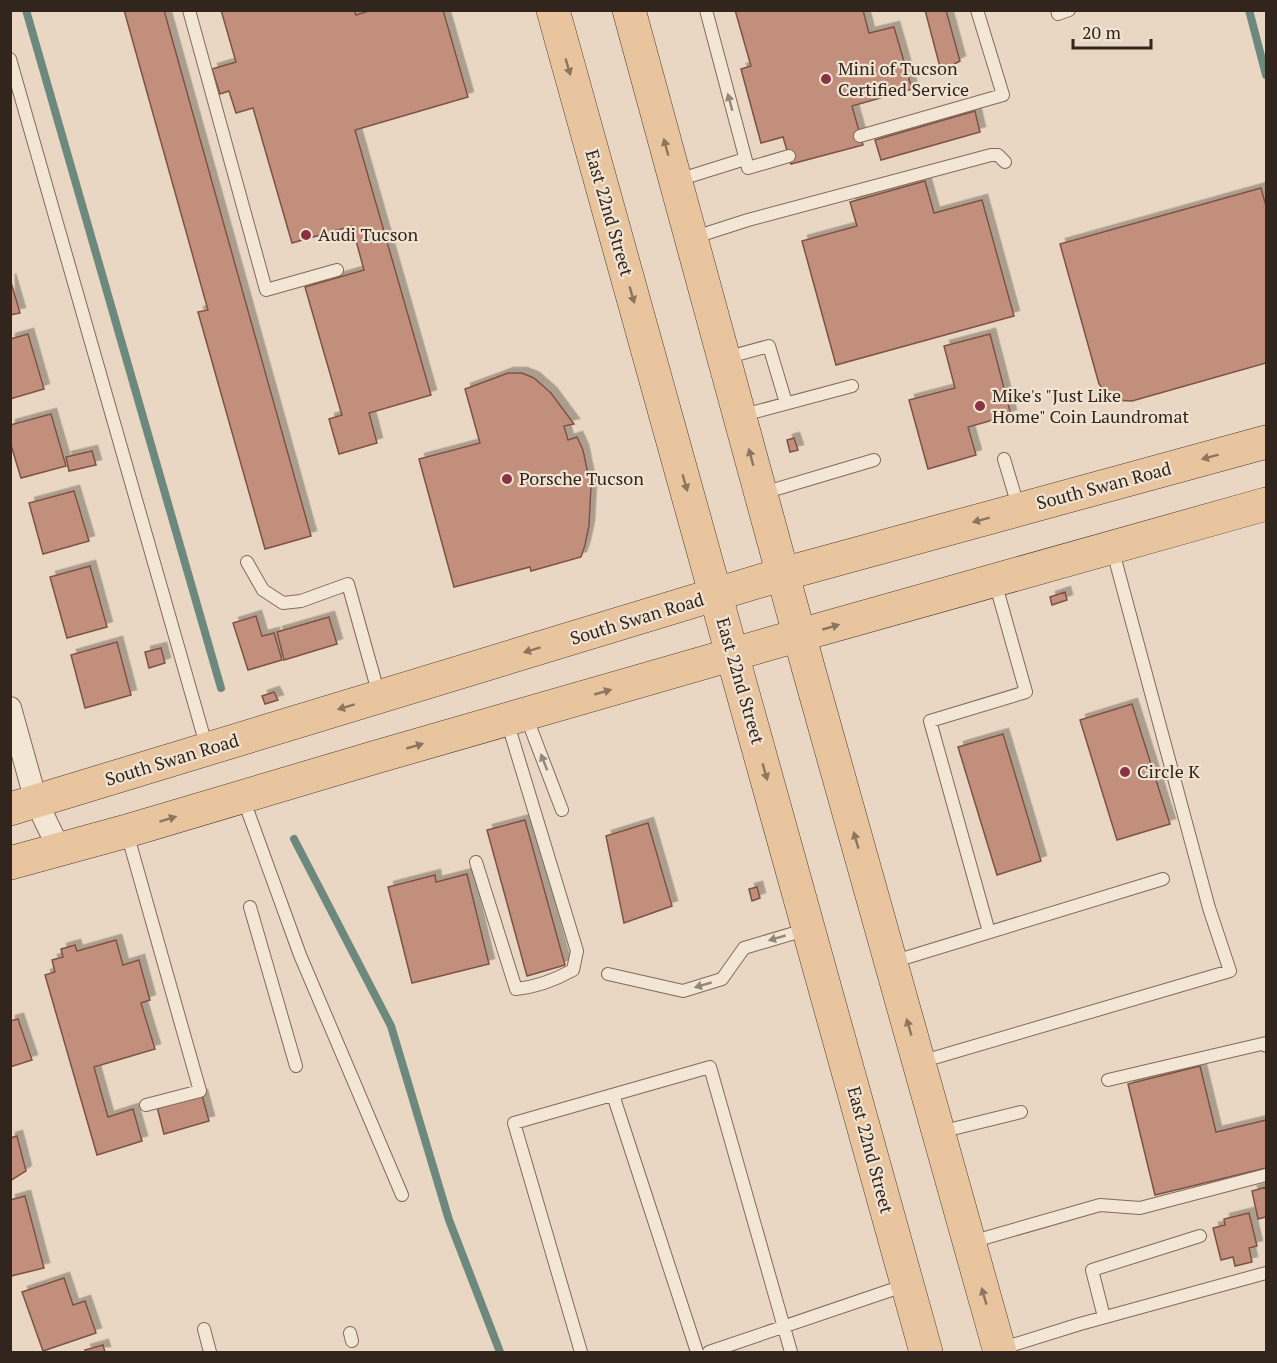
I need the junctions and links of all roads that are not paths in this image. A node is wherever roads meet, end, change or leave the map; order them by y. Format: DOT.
graph roads {
  1 [pos="189,10"];
  2 [pos="553,10"];
  3 [pos="629,10"];
  4 [pos="706,10"];
  5 [pos="977,10"];
  6 [pos="1057,10"];
  7 [pos="1069,10"];
  8 [pos="10,60"];
  9 [pos="860,135"];
  10 [pos="789,156"];
  11 [pos="745,159"];
  12 [pos="1005,162"];
  13 [pos="676,180"];
  14 [pos="691,238"];
  15 [pos="336,270"];
  16 [pos="724,358"];
  17 [pos="852,386"];
  18 [pos="786,403"];
  19 [pos="740,417"];
  20 [pos="1266,442"];
  21 [pos="1004,459"];
  22 [pos="874,460"];
  23 [pos="761,493"];
  24 [pos="1266,504"];
  25 [pos="1019,509"];
  26 [pos="1112,548"];
  27 [pos="247,562"];
  28 [pos="783,574"];
  29 [pos="994,581"];
  30 [pos="716,594"];
  31 [pos="800,635"];
  32 [pos="733,654"];
  33 [pos="379,697"];
  34 [pos="10,708"];
  35 [pos="516,717"];
  36 [pos="207,749"];
  37 [pos="243,796"];
  38 [pos="23,805"];
  39 [pos="562,810"];
  40 [pos="126,831"];
  41 [pos="59,849"];
  42 [pos="476,861"];
  43 [pos="10,863"];
  44 [pos="1163,879"];
  45 [pos="250,907"];
  46 [pos="809,929"];
  47 [pos="989,932"];
  48 [pos="891,963"];
  49 [pos="608,974"];
  50 [pos="1266,1046"];
  51 [pos="919,1063"];
  52 [pos="296,1066"];
  53 [pos="1108,1080"];
  54 [pos="613,1095"];
  55 [pos="146,1105"];
  56 [pos="1022,1112"];
  57 [pos="938,1132"];
  58 [pos="1266,1175"];
  59 [pos="402,1194"];
  60 [pos="1200,1236"];
  61 [pos="969,1243"];
  62 [pos="1266,1273"];
  63 [pos="908,1284"];
  64 [pos="1104,1317"];
  65 [pos="783,1327"];
  66 [pos="204,1329"];
  67 [pos="999,1351"];
  68 [pos="210,1353"];
  69 [pos="581,1353"];
  70 [pos="697,1353"];
  71 [pos="709,1353"];
  72 [pos="791,1353"];
  73 [pos="926,1353"];
  1 -- 15 [label="lane"];
  2 -- 30 [label="main road, East 22nd Street, one-way"];
  13 -- 3 [label="main road, one-way"];
  11 -- 4 [label="lane, one-way"];
  5 -- 9 [label="lane"];
  6 -- 7 [label="lane"];
  8 -- 36 [label="lane"];
  10 -- 11 [label="lane"];
  11 -- 13 [label="lane"];
  12 -- 14 [label="lane"];
  13 -- 14 [label="main road"];
  14 -- 16 [label="main road"];
  16 -- 18 [label="lane"];
  16 -- 19 [label="main road"];
  17 -- 18 [label="lane"];
  18 -- 19 [label="lane"];
  23 -- 19 [label="main road, one-way"];
  20 -- 25 [label="main road, South Swan Road, one-way"];
  21 -- 25 [label="lane"];
  22 -- 23 [label="lane"];
  23 -- 28 [label="main road"];
  24 -- 26 [label="main road"];
  25 -- 28 [label="main road, South Swan Road, one-way"];
  26 -- 29 [label="main road"];
  26 -- 51 [label="lane"];
  27 -- 33 [label="lane"];
  28 -- 30 [label="main road, South Swan Road"];
  28 -- 31 [label="main road"];
  31 -- 29 [label="main road, one-way"];
  29 -- 47 [label="lane"];
  30 -- 32 [label="main road, East 22nd Street"];
  30 -- 33 [label="main road, South Swan Road, one-way"];
  31 -- 32 [label="main road"];
  48 -- 31 [label="main road, one-way"];
  35 -- 32 [label="main road, one-way"];
  32 -- 46 [label="main road, East 22nd Street, one-way"];
  33 -- 36 [label="main road, South Swan Road, one-way"];
  34 -- 38 [label="street"];
  37 -- 35 [label="main road, one-way"];
  39 -- 35 [label="lane, one-way"];
  35 -- 42 [label="lane"];
  36 -- 38 [label="main road, South Swan Road"];
  40 -- 37 [label="main road, one-way"];
  37 -- 59 [label="lane"];
  38 -- 41 [label="street"];
  40 -- 41 [label="main road"];
  40 -- 55 [label="lane"];
  41 -- 43 [label="main road"];
  44 -- 47 [label="lane"];
  45 -- 52 [label="lane"];
  46 -- 49 [label="lane, one-way"];
  46 -- 63 [label="main road, East 22nd Street"];
  47 -- 48 [label="lane"];
  51 -- 48 [label="main road, one-way"];
  50 -- 53 [label="lane"];
  51 -- 57 [label="main road"];
  54 -- 65 [label="lane"];
  54 -- 69 [label="lane"];
  54 -- 70 [label="lane"];
  56 -- 57 [label="lane"];
  57 -- 61 [label="main road"];
  58 -- 61 [label="lane"];
  60 -- 64 [label="lane"];
  67 -- 61 [label="main road, one-way"];
  62 -- 64 [label="lane"];
  63 -- 65 [label="lane"];
  63 -- 73 [label="main road, East 22nd Street"];
  64 -- 67 [label="lane"];
  65 -- 71 [label="lane"];
  65 -- 72 [label="lane"];
  66 -- 68 [label="lane"];
}
